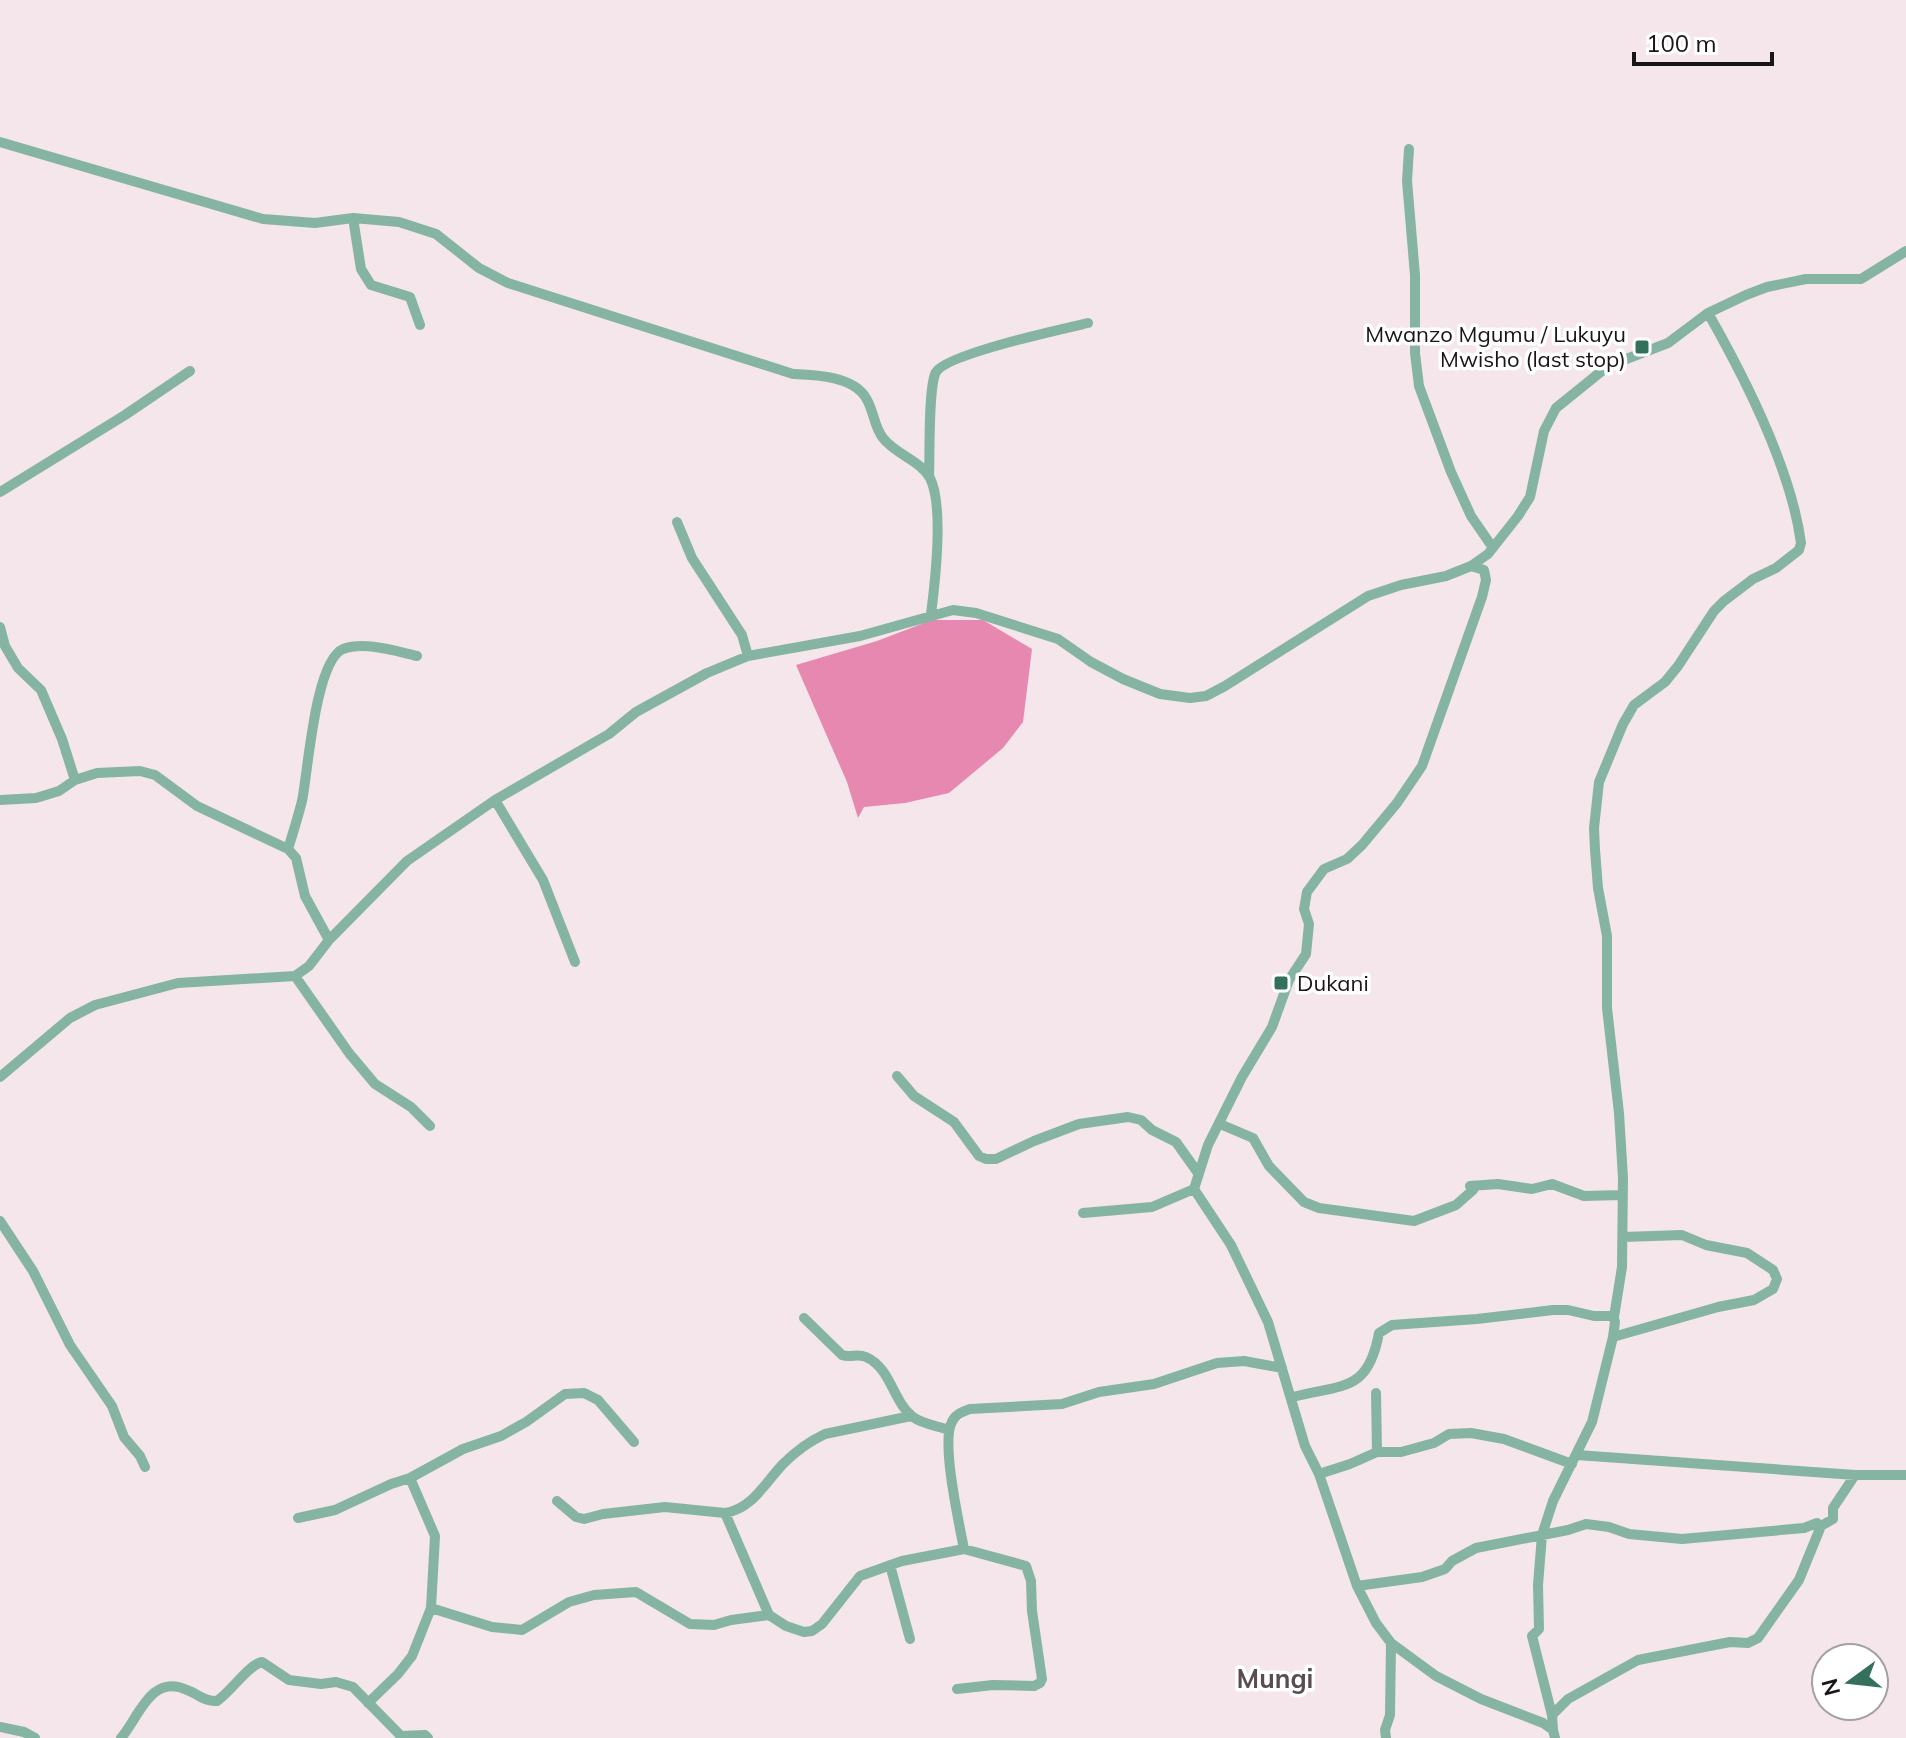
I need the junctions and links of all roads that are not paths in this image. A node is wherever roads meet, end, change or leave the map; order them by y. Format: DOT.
graph roads {
  1 [pos="0,142"];
  2 [pos="1409,149"];
  3 [pos="353,218"];
  4 [pos="1906,251"];
  5 [pos="1708,313"];
  6 [pos="1088,323"];
  7 [pos="420,325"];
  8 [pos="190,371"];
  9 [pos="929,477"];
  10 [pos="0,492"];
  11 [pos="677,522"];
  12 [pos="1493,548"];
  13 [pos="1471,566"];
  14 [pos="931,614"];
  15 [pos="0,627"];
  16 [pos="417,656"];
  17 [pos="748,656"];
  18 [pos="75,780"];
  19 [pos="0,800"];
  20 [pos="495,800"];
  21 [pos="288,849"];
  22 [pos="329,940"];
  23 [pos="575,962"];
  24 [pos="295,976"];
  25 [pos="897,1076"];
  26 [pos="0,1077"];
  27 [pos="1220,1124"];
  28 [pos="430,1126"];
  29 [pos="1198,1173"];
  30 [pos="1194,1189"];
  31 [pos="1622,1195"];
  32 [pos="1083,1213"];
  33 [pos="0,1221"];
  34 [pos="1623,1237"];
  35 [pos="1614,1317"];
  36 [pos="804,1318"];
  37 [pos="1613,1337"];
  38 [pos="1282,1368"];
  39 [pos="1376,1393"];
  40 [pos="1293,1397"];
  41 [pos="911,1416"];
  42 [pos="949,1430"];
  43 [pos="634,1442"];
  44 [pos="1377,1452"];
  45 [pos="1574,1460"];
  46 [pos="145,1467"];
  47 [pos="1319,1474"];
  48 [pos="1855,1475"];
  49 [pos="1906,1475"];
  50 [pos="410,1478"];
  51 [pos="557,1501"];
  52 [pos="725,1513"];
  53 [pos="298,1518"];
  54 [pos="1821,1526"];
  55 [pos="1542,1535"];
  56 [pos="964,1549"];
  57 [pos="890,1565"];
  58 [pos="1357,1586"];
  59 [pos="431,1608"];
  60 [pos="769,1615"];
  61 [pos="910,1639"];
  62 [pos="1391,1643"];
  63 [pos="957,1689"];
  64 [pos="368,1703"];
  65 [pos="1552,1715"];
  66 [pos="0,1727"];
  67 [pos="1554,1734"];
  68 [pos="35,1738"];
  69 [pos="121,1738"];
  70 [pos="428,1738"];
  71 [pos="1386,1738"];
  1 -- 3 [label="street"];
  2 -- 12 [label="street"];
  3 -- 7 [label="street"];
  3 -- 9 [label="street"];
  4 -- 5 [label="street"];
  5 -- 12 [label="street"];
  5 -- 31 [label="street"];
  6 -- 9 [label="street"];
  8 -- 10 [label="street"];
  9 -- 14 [label="street"];
  11 -- 17 [label="street"];
  12 -- 13 [label="street"];
  13 -- 14 [label="street"];
  13 -- 27 [label="street"];
  14 -- 17 [label="street"];
  15 -- 18 [label="street"];
  16 -- 21 [label="street"];
  17 -- 20 [label="street"];
  18 -- 19 [label="street"];
  18 -- 21 [label="street"];
  20 -- 22 [label="street"];
  20 -- 23 [label="street"];
  21 -- 22 [label="street"];
  22 -- 24 [label="street"];
  24 -- 26 [label="street"];
  24 -- 28 [label="street"];
  25 -- 29 [label="street"];
  27 -- 29 [label="street"];
  27 -- 31 [label="street"];
  29 -- 30 [label="street"];
  30 -- 32 [label="street"];
  30 -- 38 [label="street"];
  31 -- 34 [label="street"];
  33 -- 46 [label="street"];
  34 -- 35 [label="street"];
  34 -- 37 [label="street"];
  35 -- 37 [label="street"];
  35 -- 40 [label="street"];
  36 -- 41 [label="street"];
  37 -- 45 [label="street"];
  38 -- 40 [label="street"];
  38 -- 42 [label="street"];
  39 -- 44 [label="street"];
  40 -- 47 [label="street"];
  41 -- 42 [label="street"];
  41 -- 52 [label="street"];
  42 -- 56 [label="street"];
  43 -- 50 [label="street"];
  44 -- 45 [label="street"];
  44 -- 47 [label="street"];
  45 -- 48 [label="street"];
  45 -- 55 [label="street"];
  47 -- 58 [label="street"];
  48 -- 49 [label="street"];
  48 -- 54 [label="street"];
  50 -- 53 [label="street"];
  50 -- 59 [label="street"];
  51 -- 52 [label="street"];
  52 -- 60 [label="street"];
  54 -- 55 [label="street"];
  54 -- 65 [label="street"];
  55 -- 58 [label="street"];
  55 -- 65 [label="street"];
  56 -- 57 [label="street"];
  56 -- 63 [label="street"];
  57 -- 60 [label="street"];
  57 -- 61 [label="street"];
  58 -- 62 [label="street"];
  59 -- 60 [label="street"];
  59 -- 64 [label="street"];
  62 -- 67 [label="street"];
  62 -- 71 [label="street"];
  64 -- 69 [label="street"];
  64 -- 70 [label="street"];
  65 -- 67 [label="street"];
  66 -- 68 [label="street"];
}
